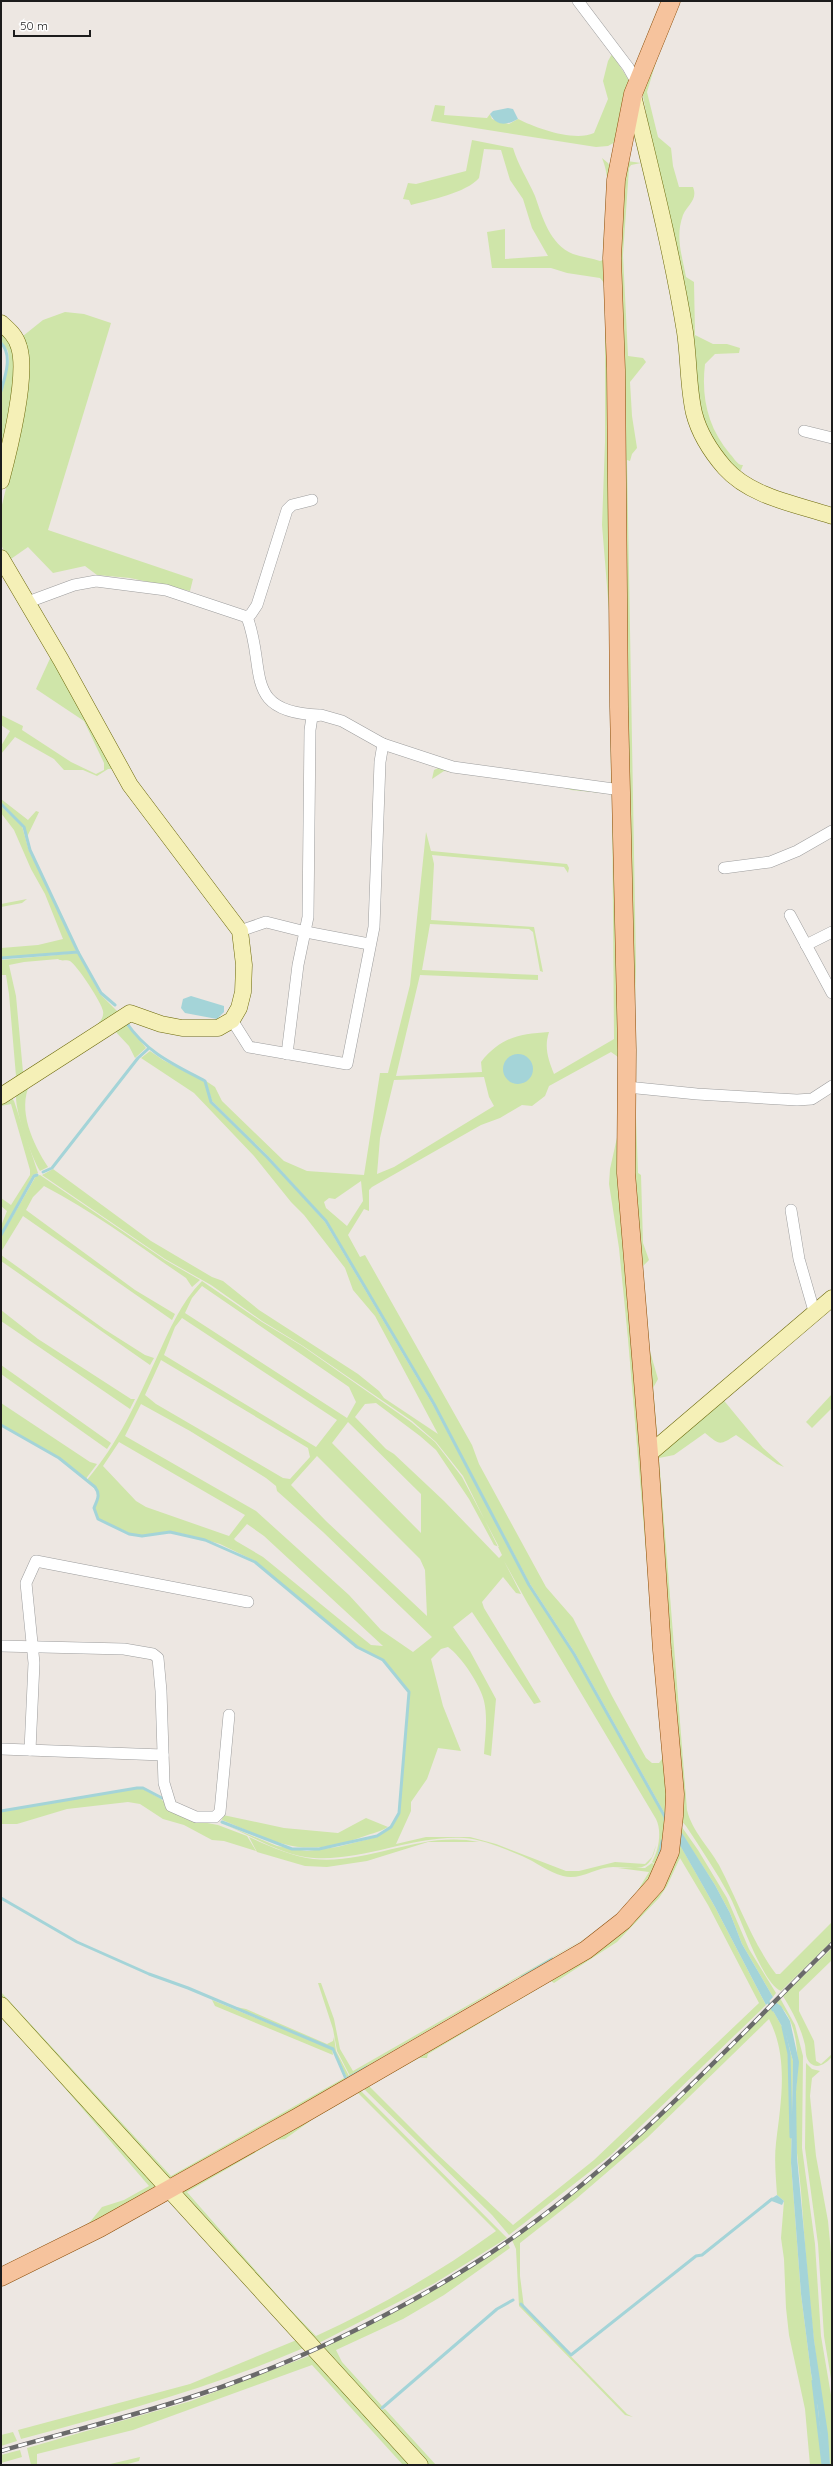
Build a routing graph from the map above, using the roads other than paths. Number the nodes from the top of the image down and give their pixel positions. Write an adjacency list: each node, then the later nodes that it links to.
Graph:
1 (578, 1): 3 (street)
2 (671, 1): 3 (main road)
3 (635, 89): 9 (street); 15 (main road)
4 (1, 323): 7 (street)
5 (804, 431): 6 (street)
6 (832, 438)
7 (1, 481)
8 (312, 500): 12 (street)
9 (832, 516)
10 (1, 558): 11 (street)
11 (28, 602): 12 (street); 19 (street)
12 (247, 617): 13 (street)
13 (321, 715): 14 (street); 20 (street)
14 (383, 744): 15 (street); 22 (street)
15 (621, 790): 28 (main road)
16 (832, 831): 17 (street)
17 (724, 868)
18 (790, 915): 23 (street)
19 (240, 931): 20 (street); 25 (street)
20 (306, 932): 22 (street); 26 (street)
21 (832, 932): 23 (street)
22 (370, 944): 26 (street)
23 (806, 946): 24 (street)
24 (832, 993)
25 (232, 1020): 26 (street); 29 (street)
26 (287, 1054)
27 (832, 1086): 28 (street)
28 (627, 1087): 33 (main road)
29 (1, 1096)
30 (791, 1210): 32 (street)
31 (832, 1298): 32 (street)
32 (814, 1311): 33 (street)
33 (649, 1454): 42 (main road)
34 (248, 1602): 36 (street)
35 (1, 1646): 36 (street)
36 (31, 1647): 39 (street); 40 (street)
37 (229, 1715): 40 (street)
38 (1, 1749): 39 (street)
39 (30, 1750): 40 (street)
40 (163, 1755)
41 (1, 2005): 42 (street)
42 (169, 2188): 43 (main road); 44 (street)
43 (1, 2277)
44 (420, 2465)

